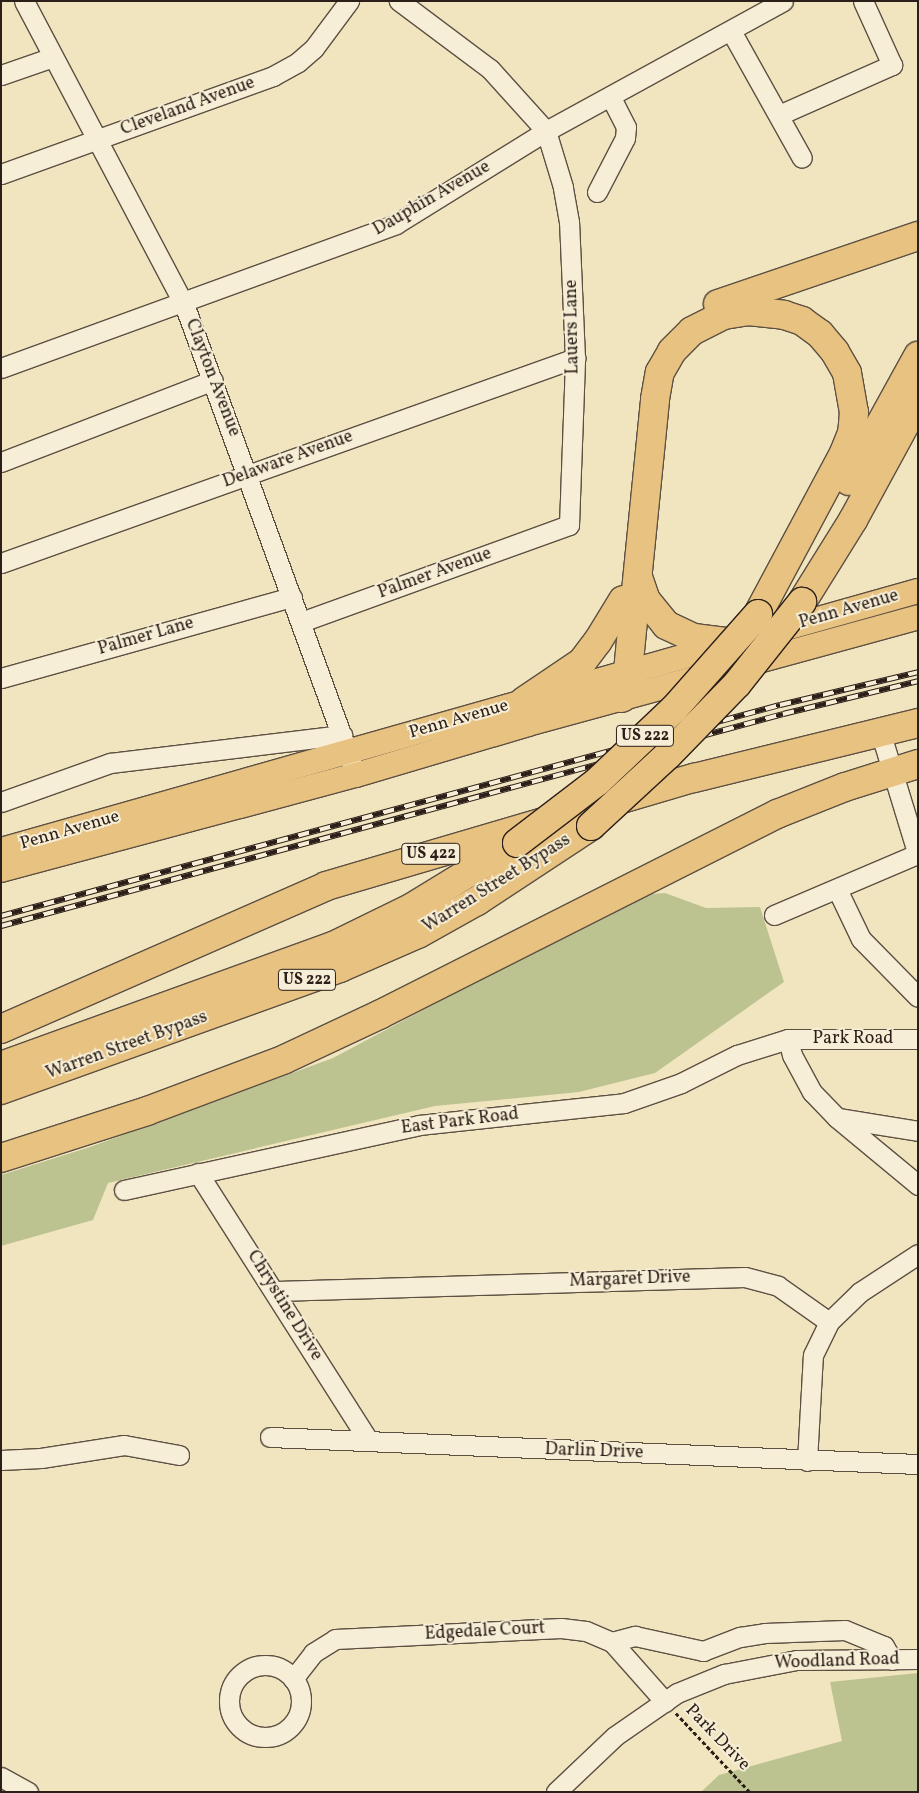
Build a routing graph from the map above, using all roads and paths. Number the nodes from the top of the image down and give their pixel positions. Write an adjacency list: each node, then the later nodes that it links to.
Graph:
1 (24, 1): 7 (street, Clayton Avenue)
2 (349, 1): 12 (street, Cleveland Avenue)
3 (399, 1): 11 (street)
4 (783, 1): 6 (street, Dauphin Avenue)
5 (863, 1): 10 (street)
6 (731, 31): 9 (street, Dauphin Avenue); 10 (street)
7 (53, 57): 8 (street); 12 (street, Clayton Avenue)
8 (1, 75)
9 (611, 97): 11 (street, Dauphin Avenue); 15 (street)
10 (779, 115): 13 (street)
11 (546, 131): 17 (street, Dauphin Avenue); 19 (street, Lauers Lane)
12 (98, 139): 14 (street, Cleveland Avenue); 17 (street, Clayton Avenue)
13 (802, 158)
14 (1, 174)
15 (597, 192)
16 (918, 236): 31 (highway)
17 (184, 304): 20 (street, Dauphin Avenue); 21 (street, Clayton Avenue)
18 (918, 356): 33 (highway, US 222)
19 (575, 358): 25 (street, Delaware Avenue); 26 (street, Lauers Lane)
20 (1, 368)
21 (213, 380): 24 (street); 25 (street, Clayton Avenue)
22 (918, 401): 32 (highway, US 222)
23 (918, 439): 32 (highway)
24 (1, 462)
25 (249, 474): 27 (street, Delaware Avenue); 30 (street, Clayton Avenue)
26 (569, 525): 35 (street, Palmer Avenue)
27 (1, 563)
28 (638, 576): 33 (highway); 36 (highway); 38 (highway)
29 (918, 591): 36 (main road, Penn Avenue)
30 (292, 596): 35 (street, Clayton Avenue); 37 (street, Palmer Lane)
31 (623, 600): 38 (highway); 39 (highway)
32 (802, 602): 57 (highway, Warren Street Bypass / US 222, bridge)
33 (758, 614): 56 (highway, Warren Street Bypass / US 222, bridge)
34 (918, 617): 38 (main road, Penn Avenue)
35 (301, 622): 42 (street, Clayton Avenue)
36 (732, 642): 38 (main road, Penn Avenue)
37 (1, 678)
38 (622, 681): 39 (main road, Penn Avenue); 45 (main road, Penn Avenue)
39 (524, 701): 42 (main road, Penn Avenue)
40 (918, 723): 41 (highway, US 422)
41 (880, 731): 44 (street); 53 (highway, US 422)
42 (346, 744): 45 (street, Clayton Avenue); 46 (street); 47 (main road, Penn Avenue)
43 (918, 764): 44 (highway)
44 (891, 773): 48 (street); 60 (highway)
45 (356, 775): 49 (main road, Penn Avenue)
46 (1, 802)
47 (1, 850)
48 (918, 855): 50 (street)
49 (1, 870)
50 (837, 889): 51 (street); 52 (street)
51 (774, 915)
52 (918, 997)
53 (1, 1028)
54 (788, 1039): 55 (street, Park Road); 58 (street); 61 (street, East Park Road)
55 (918, 1039)
56 (1, 1066)
57 (1, 1090)
58 (837, 1118): 59 (street); 62 (street)
59 (918, 1131)
60 (1, 1158)
61 (198, 1173): 63 (street, East Park Road); 65 (street, Chrystine Drive)
62 (918, 1186)
63 (124, 1190)
64 (918, 1254): 66 (street)
65 (276, 1291): 66 (street, Margaret Drive); 68 (street, Chrystine Drive)
66 (829, 1322): 71 (street)
67 (270, 1437): 68 (street, Darlin Drive)
68 (368, 1440): 71 (street, Darlin Drive)
69 (178, 1455): 70 (street)
70 (1, 1460)
71 (807, 1461): 72 (street, Darlin Drive)
72 (918, 1464)
73 (612, 1642): 75 (street); 76 (street, Edgedale Court); 77 (street, Edgedale Court)
74 (918, 1659): 75 (street, Woodland Road)
75 (892, 1660): 77 (street, Woodland Road)
76 (293, 1679)
77 (665, 1702): 80 (street, Woodland Road); 81 (path, Park Drive)
78 (1, 1777): 79 (street)
79 (28, 1792)
80 (556, 1792)
81 (750, 1792)

